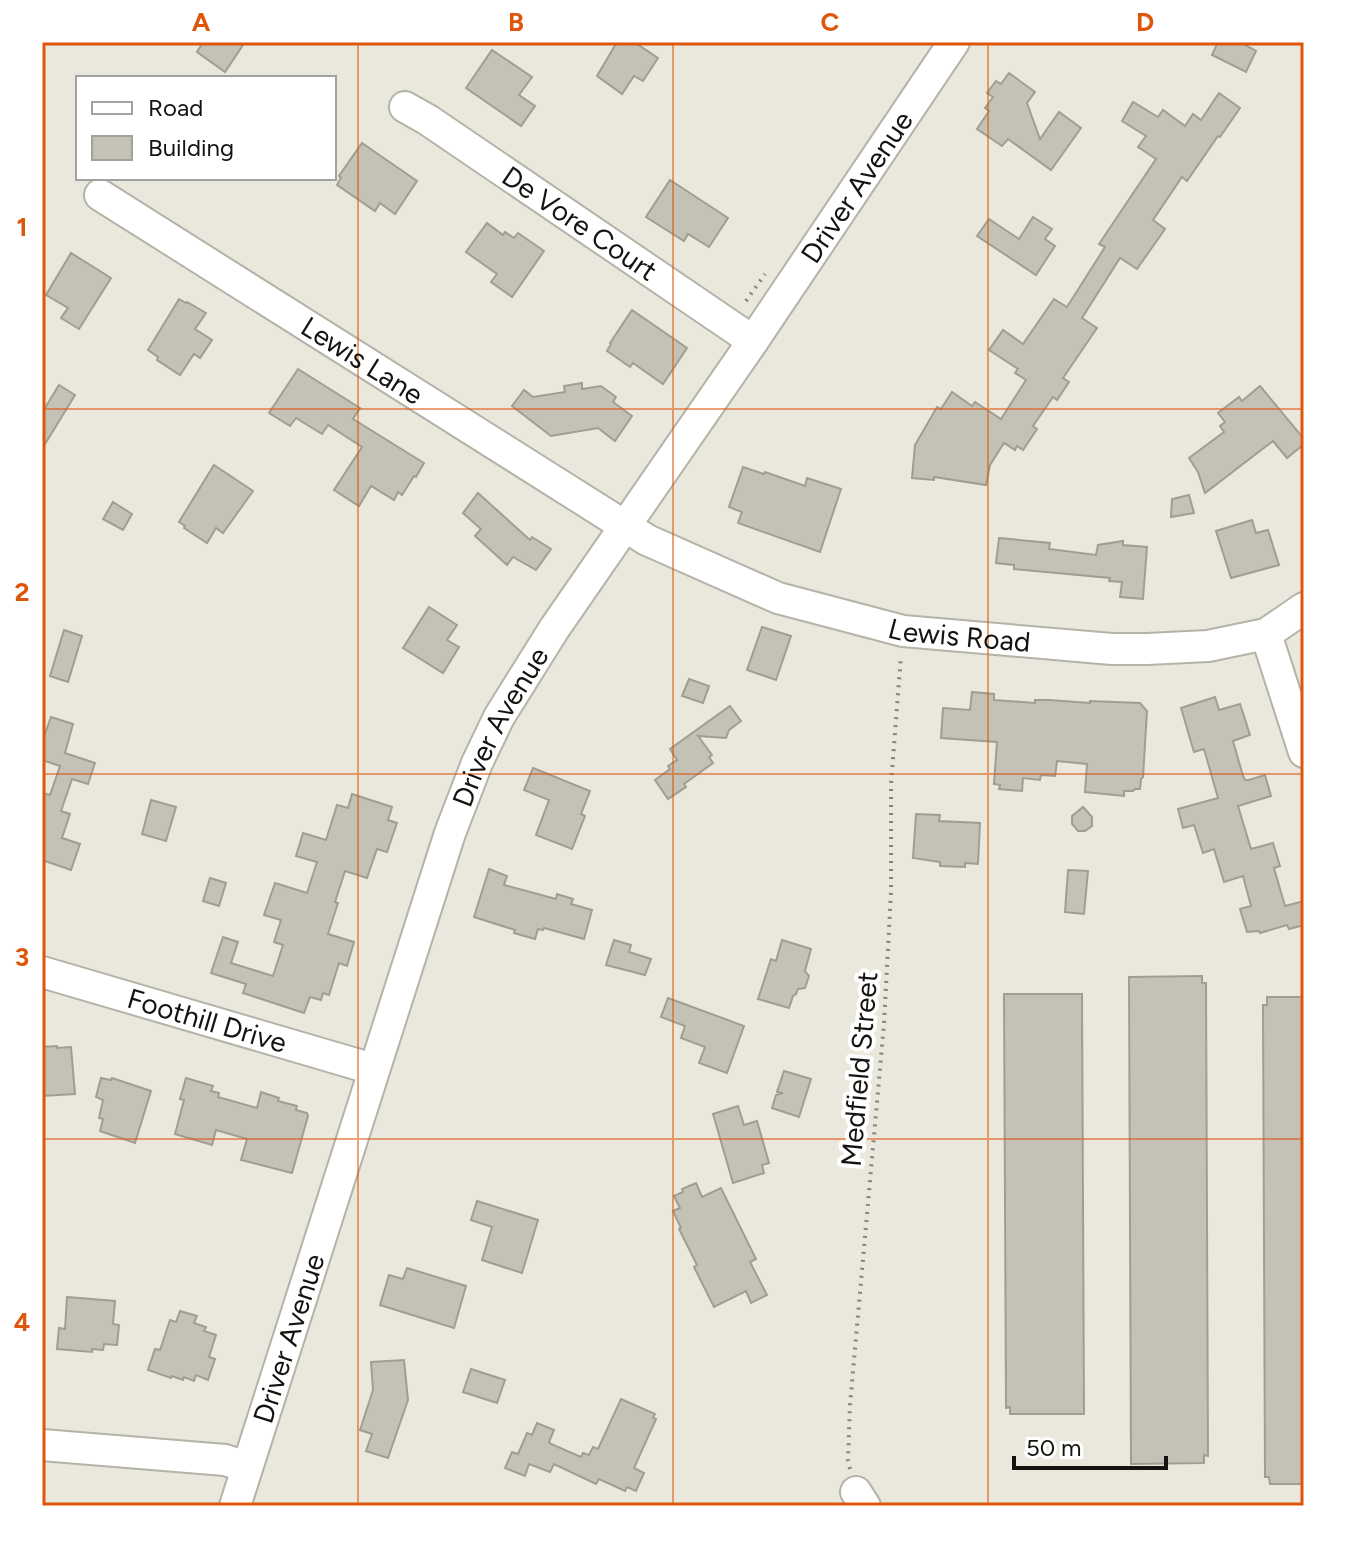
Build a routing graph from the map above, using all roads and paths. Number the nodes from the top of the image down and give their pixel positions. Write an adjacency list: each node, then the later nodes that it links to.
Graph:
1 (954, 42): 4 (street, Driver Avenue)
2 (405, 107): 4 (street, De Vore Court)
3 (100, 195): 5 (street, Lewis Lane)
4 (753, 341): 5 (street, Driver Avenue)
5 (625, 527): 7 (street, Lewis Road); 11 (street, Driver Avenue)
6 (1304, 608): 7 (street, Lewis Road)
7 (1266, 634): 9 (street)
8 (901, 648): 14 (path, Medfield Street)
9 (1304, 752)
10 (42, 972): 11 (street, Foothill Drive)
11 (373, 1069): 13 (street, Driver Avenue)
12 (42, 1445): 13 (street)
13 (247, 1467): 15 (street, Driver Avenue)
14 (861, 1499)
15 (235, 1506)

